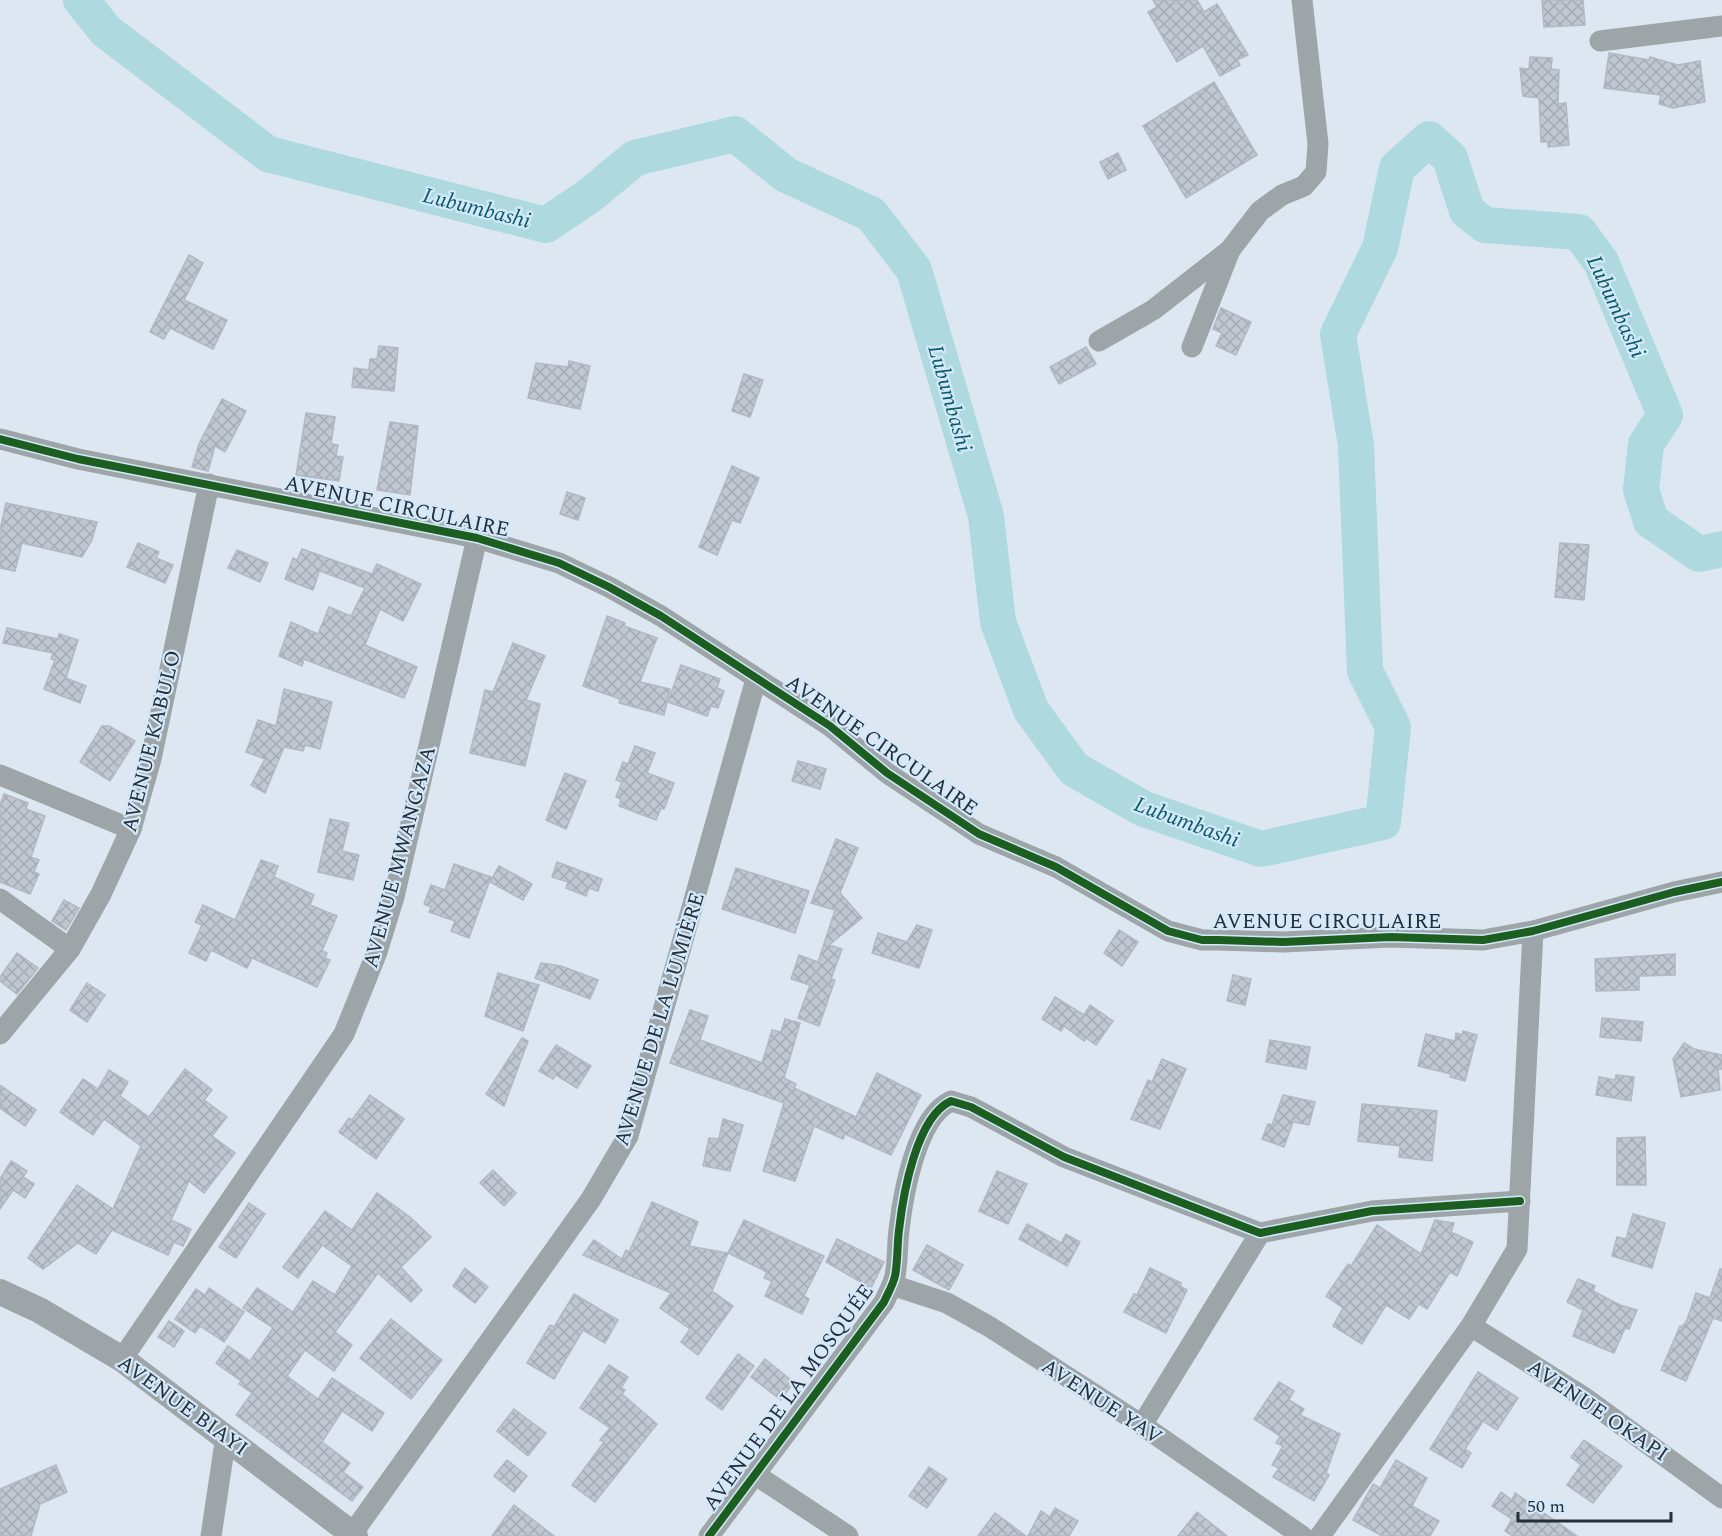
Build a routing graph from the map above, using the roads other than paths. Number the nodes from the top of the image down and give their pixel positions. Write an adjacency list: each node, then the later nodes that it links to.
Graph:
1 (1302, 0): 4 (street)
2 (1722, 26): 3 (street)
3 (1600, 41)
4 (1230, 250): 5 (street); 6 (street)
5 (1099, 341)
6 (1192, 347)
7 (0, 439): 8 (street, AVENUE CIRCULAIRE)
8 (208, 484): 9 (street, AVENUE CIRCULAIRE); 12 (street, AVENUE KABULO)
9 (477, 538): 10 (street, AVENUE CIRCULAIRE); 23 (street, AVENUE MWANGAZA)
10 (756, 679): 15 (street, AVENUE CIRCULAIRE); 28 (street, AVENUE DE LA LUMIÈRE)
11 (0, 775): 12 (street)
12 (131, 829): 16 (street, AVENUE KABULO)
13 (1722, 882): 15 (street, AVENUE CIRCULAIRE)
14 (0, 899): 16 (street)
15 (1533, 931): 18 (street)
16 (70, 949): 17 (street, AVENUE KABULO)
17 (0, 1034)
18 (1520, 1201): 19 (street); 22 (street)
19 (1260, 1233): 20 (street, AVENUE DE LA MOSQUÉE); 24 (street)
20 (892, 1285): 24 (street, AVENUE YAV); 26 (street, AVENUE DE LA MOSQUÉE)
21 (0, 1292): 23 (street, AVENUE BIAYI)
22 (1472, 1326): 27 (street, AVENUE OKAPI); 33 (street)
23 (122, 1359): 25 (street, AVENUE BIAYI)
24 (1142, 1425): 32 (street, AVENUE YAV)
25 (226, 1436): 28 (street, AVENUE BIAYI); 29 (street)
26 (756, 1475): 30 (street, AVENUE DE LA MOSQUÉE); 31 (street)
27 (1722, 1498)
28 (353, 1535)
29 (211, 1536)
30 (709, 1536)
31 (848, 1536)
32 (1302, 1536)
33 (1320, 1536)

